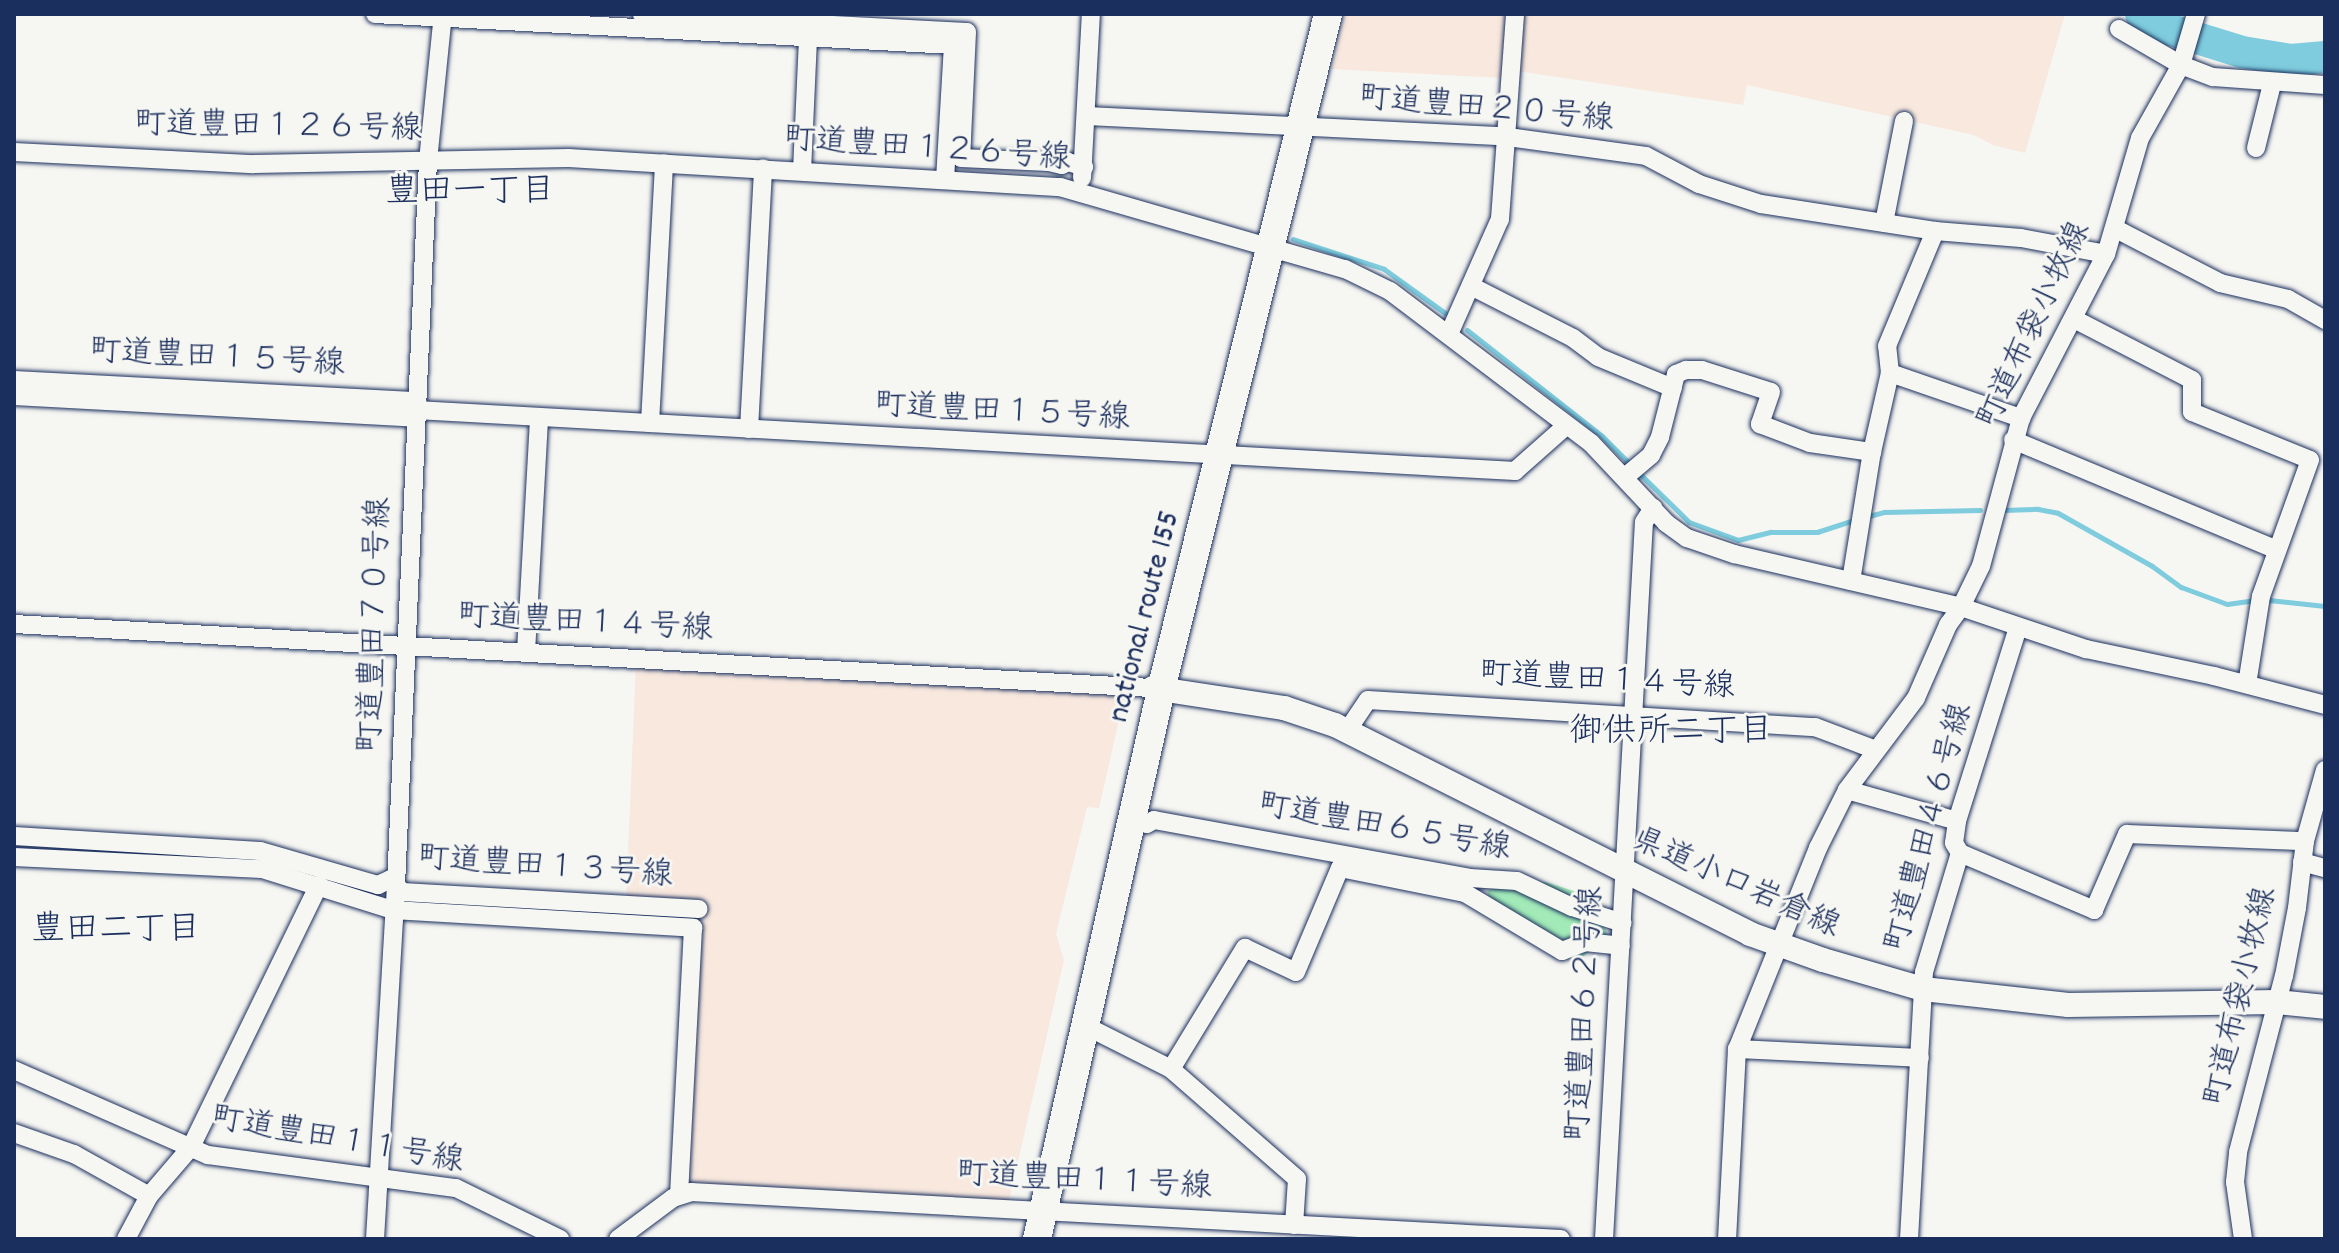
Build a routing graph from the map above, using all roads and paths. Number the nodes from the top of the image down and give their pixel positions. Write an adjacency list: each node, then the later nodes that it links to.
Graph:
1 (375, 14): 8 (street)
2 (624, 14): 22 (street)
3 (1091, 14): 14 (street)
4 (1310, 14): 16 (highway, national route 155)
5 (1328, 14): 16 (highway, national route 155)
6 (1515, 14): 17 (street)
7 (2196, 14): 11 (street, 町道布袋小牧線)
8 (443, 15): 10 (street); 20 (street, 町道豊田７０号線)
9 (2119, 29): 11 (street)
10 (808, 37): 24 (street); 25 (street)
11 (2182, 62): 12 (street); 28 (street, 町道布袋小牧線)
12 (2272, 84): 13 (street); 18 (street)
13 (2325, 85)
14 (1086, 116): 16 (street, 町道豊田２０号線); 22 (street)
15 (1904, 121): 27 (street)
16 (1292, 127): 17 (street, 町道豊田２０号線); 30 (highway, national route 155)
17 (1508, 137): 27 (street, 町道豊田２０号線); 32 (street)
18 (2256, 148)
19 (14, 152): 20 (street, 町道豊田１２６号線)
20 (428, 161): 21 (street, 町道豊田１２６号線); 40 (street, 町道豊田７０号線)
21 (664, 163): 23 (street, 町道豊田１２６号線); 43 (street)
22 (1084, 167): 26 (street)
23 (763, 168): 24 (street, 町道豊田１２６号線); 45 (street)
24 (802, 171): 25 (street, 町道豊田１２６号線)
25 (945, 178): 26 (street, 町道豊田１２６号線)
26 (1081, 192): 30 (street, 町道豊田１２６号線)
27 (1884, 223): 29 (street, 町道豊田２０号線)
28 (2116, 229): 31 (street, 町道布袋小牧線); 34 (street)
29 (1935, 231): 31 (street, 町道豊田２０号線); 36 (street)
30 (1263, 246): 35 (street, 町道豊田１２６号線); 48 (highway, national route 155)
31 (2106, 254): 33 (street, 町道布袋小牧線)
32 (1471, 286): 35 (street); 38 (street)
33 (2074, 319): 42 (street, 町道布袋小牧線); 49 (street)
34 (2325, 320)
35 (1449, 334): 44 (street, 町道豊田１２６号線)
36 (1890, 373): 42 (street); 47 (street)
37 (14, 380): 40 (street, 町道豊田１５号線)
38 (1673, 388): 47 (street); 50 (street)
39 (14, 396): 40 (street)
40 (416, 410): 41 (street, 町道豊田１５号線); 57 (street, 町道豊田７０号線)
41 (539, 417): 43 (street, 町道豊田１５号線); 58 (street)
42 (2021, 418): 46 (street, 町道布袋小牧線)
43 (650, 423): 45 (street, 町道豊田１５号線)
44 (1567, 425): 48 (street, 町道豊田１５号線); 50 (street, 町道豊田１２６号線)
45 (749, 429): 48 (street, 町道豊田１５号線)
46 (2013, 440): 52 (street); 54 (street, 町道布袋小牧線)
47 (1872, 452): 53 (street)
48 (1214, 456): 60 (highway, national route 155)
49 (2318, 463): 52 (street)
50 (1625, 477): 51 (street, 町道豊田１２６号線)
51 (1653, 508): 53 (street, 町道豊田１２６号線); 62 (street, 町道豊田６２号線)
52 (2275, 549): 59 (street)
53 (1851, 581): 54 (street, 町道豊田１２６号線)
54 (1961, 607): 56 (street); 64 (street, 町道布袋小牧線)
55 (14, 624): 57 (street, 町道豊田１４号線)
56 (2018, 627): 59 (street); 68 (street, 町道豊田４６号線)
57 (406, 645): 58 (street, 町道豊田１４号線); 78 (street, 町道豊田７０号線)
58 (526, 652): 60 (street, 町道豊田１４号線)
59 (2247, 684): 61 (street)
60 (1157, 689): 63 (main road, 県道小口岩倉線); 67 (highway, national route 155); 97 (highway, national route 155)
61 (2325, 705)
62 (1633, 713): 63 (street, 町道豊田１４号線); 64 (street, 町道豊田１４号線); 76 (street, 町道豊田６２号線)
63 (1347, 731): 76 (main road, 県道小口岩倉線)
64 (1876, 750): 66 (street, 町道布袋小牧線)
65 (2325, 770): 70 (street, 町道布袋小牧線)
66 (1847, 790): 68 (street); 83 (street, 町道布袋小牧線)
67 (1131, 820): 73 (street, 町道豊田６５号線); 87 (highway, national route 155)
68 (1957, 821): 71 (street, 町道豊田４６号線)
69 (14, 836): 78 (street, 町道豊田１３号線)
70 (2305, 841): 71 (street); 74 (street, 町道布袋小牧線)
71 (1960, 853): 84 (street, 町道豊田４６号線)
72 (14, 857): 77 (street)
73 (1342, 861): 81 (street, 町道豊田６５号線); 82 (street); 90 (street)
74 (2302, 862): 75 (street); 85 (street, 町道布袋小牧線)
75 (2325, 868)
76 (1625, 873): 81 (street, 町道豊田６２号線); 83 (main road, 県道小口岩倉線)
77 (319, 885): 80 (street); 93 (street)
78 (396, 885): 79 (street, 町道豊田１３号線); 80 (street, 町道豊田７０号線)
79 (699, 909)
80 (393, 910): 94 (street, 町道豊田７０号線); 95 (street)
81 (1623, 923): 82 (street, 町道豊田６２号線)
82 (1621, 946): 106 (street, 町道豊田６２号線)
83 (1779, 946): 84 (main road, 県道小口岩倉線); 88 (street, 町道布袋小牧線)
84 (1923, 989): 85 (main road, 県道小口岩倉線); 89 (street, 町道豊田４６号線)
85 (2277, 1002): 86 (main road, 県道小口岩倉線); 109 (street, 町道布袋小牧線)
86 (2325, 1007)
87 (1084, 1025): 90 (street); 97 (highway, national route 155)
88 (1737, 1049): 89 (street); 107 (street, 町道布袋小牧線)
89 (1920, 1058): 108 (street, 町道豊田４６号線)
90 (1171, 1069): 98 (street)
91 (14, 1070): 93 (street, 町道豊田１１号線)
92 (14, 1133): 96 (street)
93 (191, 1147): 94 (street, 町道豊田１１号線); 96 (street)
94 (381, 1180): 100 (street, 町道豊田７０号線); 101 (street, 町道豊田１１号線)
95 (679, 1195): 97 (street, 町道豊田１１号線); 102 (street)
96 (149, 1196): 99 (street)
97 (1036, 1211): 98 (street, 町道豊田１１号線); 103 (highway, national route 155); 104 (highway, national route 155)
98 (1294, 1225): 105 (street, 町道豊田１１号線)
99 (126, 1239)
100 (375, 1239)
101 (560, 1239)
102 (618, 1239)
103 (1023, 1239)
104 (1037, 1239)
105 (1561, 1239)
106 (1604, 1239)
107 (1727, 1239)
108 (1909, 1239)
109 (2243, 1239)

